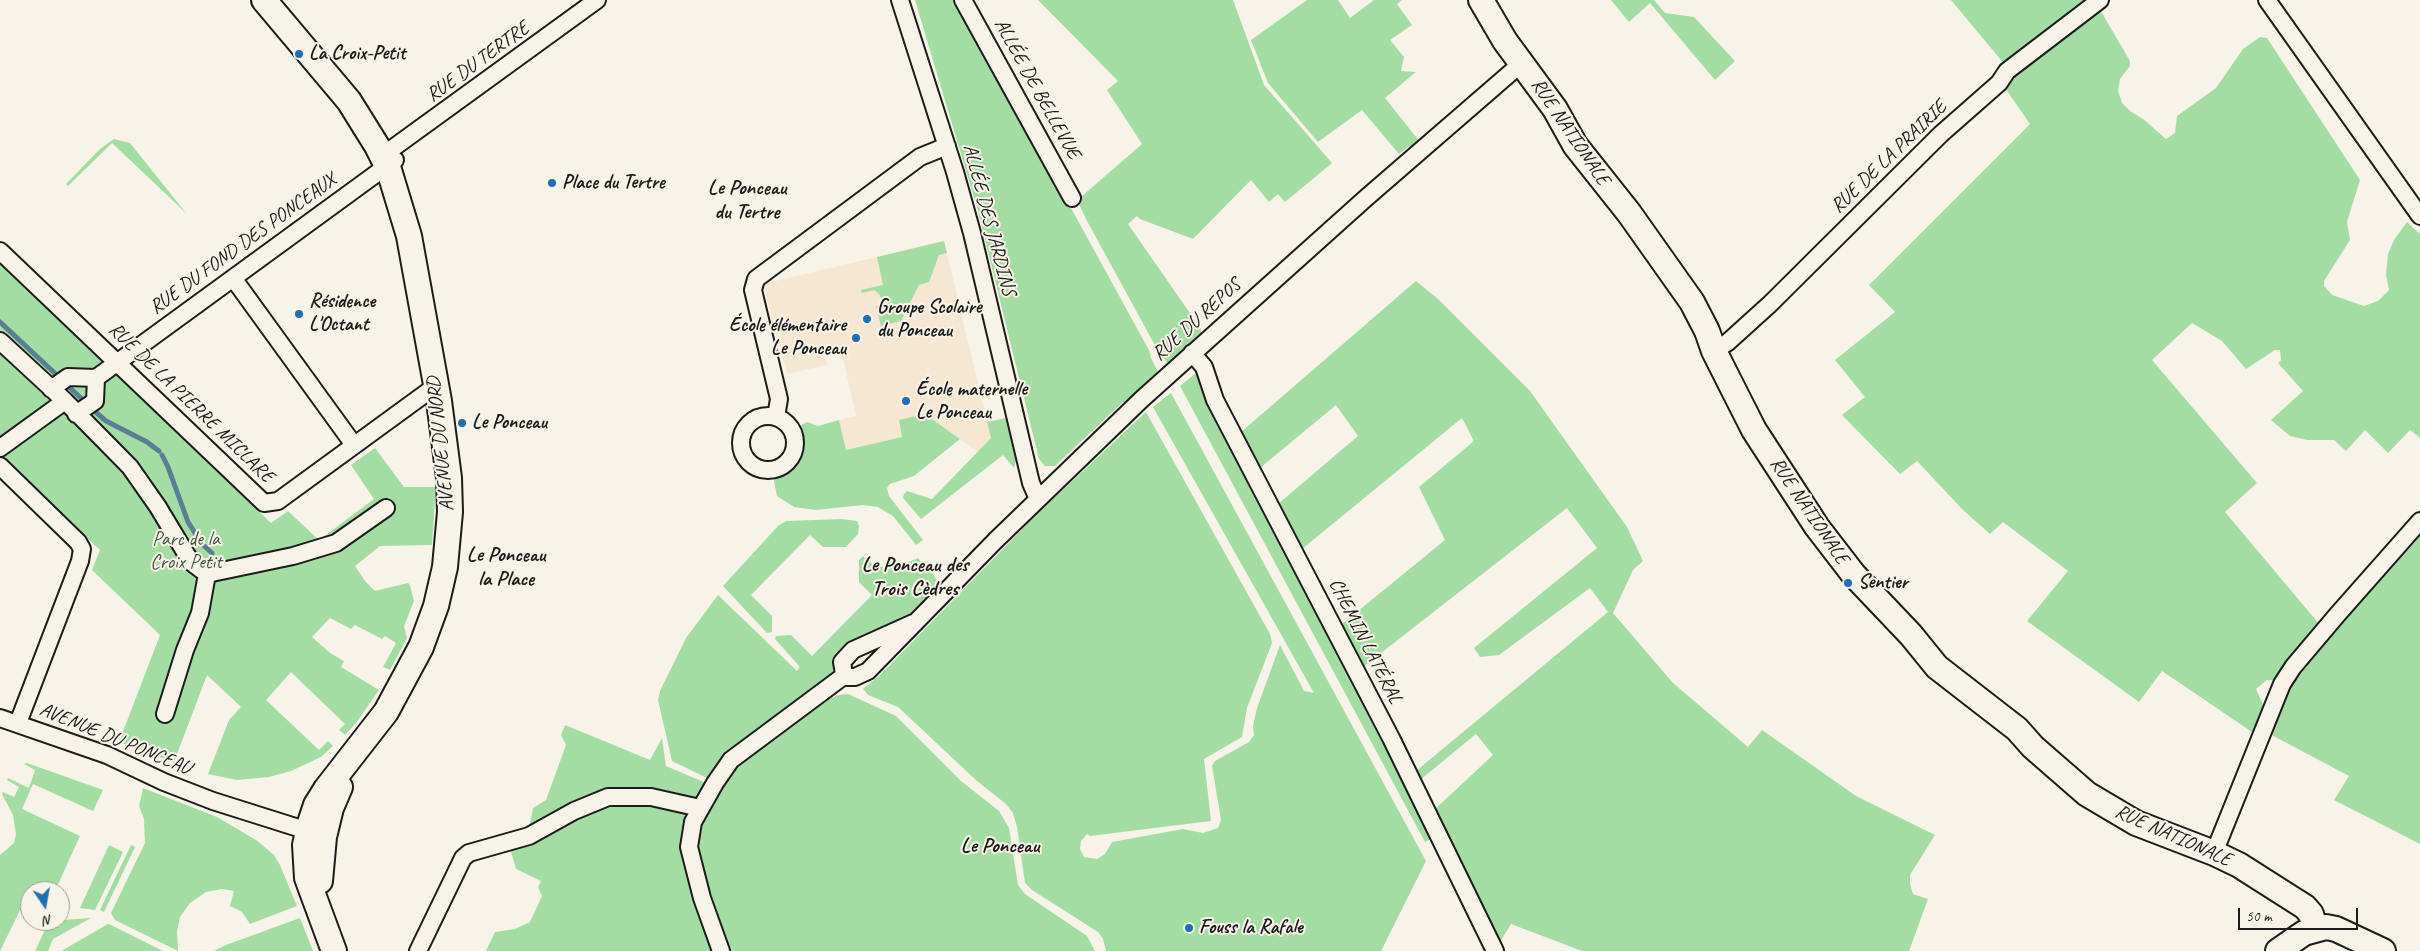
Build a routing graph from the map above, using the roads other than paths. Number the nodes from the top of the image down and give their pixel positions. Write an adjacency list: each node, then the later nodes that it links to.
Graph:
1 (264, 0): 11 (street, AVENUE DU NORD)
2 (275, 0): 11 (street, AVENUE DU NORD)
3 (597, 0): 11 (street, RUE DU TERTRE)
4 (900, 0): 10 (street, ALLÉE DES JARDINS)
5 (964, 0): 12 (street, ALLÉE DE BELLEVUE)
6 (1481, 0): 9 (street, RUE NATIONALE)
7 (2100, 0): 17 (street, RUE DE LA PRAIRIE)
8 (2267, 0): 13 (street)
9 (1523, 62): 17 (street, RUE NATIONALE); 18 (street, RUE DU REPOS)
10 (947, 146): 25 (street); 28 (street, ALLÉE DES JARDINS)
11 (389, 158): 15 (street, RUE DU FOND DES PONCEAUX); 21 (street, AVENUE DU NORD); 42 (street, AVENUE DU NORD)
12 (1072, 198)
13 (2420, 216)
14 (0, 251): 19 (street, RUE DE LA PIERRE MICLARE)
15 (232, 278): 19 (street, RUE DU FOND DES PONCEAUX); 26 (street)
16 (0, 341): 22 (street)
17 (1714, 351): 43 (street, RUE NATIONALE)
18 (1192, 353): 30 (street, RUE DU REPOS); 49 (street, CHEMIN LATÉRAL)
19 (117, 363): 20 (street, RUE DU FOND DES PONCEAUX); 26 (street, RUE DE LA PIERRE MICLARE)
20 (96, 378): 22 (street); 24 (street)
21 (437, 385): 26 (street, RUE DE LA PIERRE MICLARE); 41 (street, AVENUE DU NORD)
22 (51, 389): 23 (street)
23 (65, 401): 24 (street); 27 (street)
24 (76, 414): 34 (street)
25 (776, 417)
26 (354, 445)
27 (0, 448)
28 (1026, 455): 30 (street, ALLÉE DES JARDINS); 31 (street, ALLÉE DES JARDINS)
29 (0, 466): 39 (street)
30 (1053, 486): 31 (street, RUE DU REPOS)
31 (1038, 499): 35 (street, RUE DU REPOS)
32 (386, 508): 34 (street)
33 (2420, 521): 43 (street)
34 (207, 574): 37 (street)
35 (913, 623): 36 (street, RUE DU REPOS); 36 (street, RUE DU REPOS)
36 (845, 675): 40 (street)
37 (165, 714)
38 (0, 718): 39 (street, AVENUE DU PONCEAU)
39 (18, 723): 41 (street, AVENUE DU PONCEAU)
40 (700, 808): 47 (street); 48 (street)
41 (308, 831): 42 (street); 45 (street, AVENUE DU NORD)
42 (322, 850): 46 (street, AVENUE DU NORD)
43 (2214, 853): 44 (street, RUE NATIONALE)
44 (2315, 928): 50 (street); 51 (street)
45 (334, 951)
46 (343, 951)
47 (418, 951)
48 (721, 951)
49 (1495, 951)
50 (2278, 951)
51 (2383, 951)

